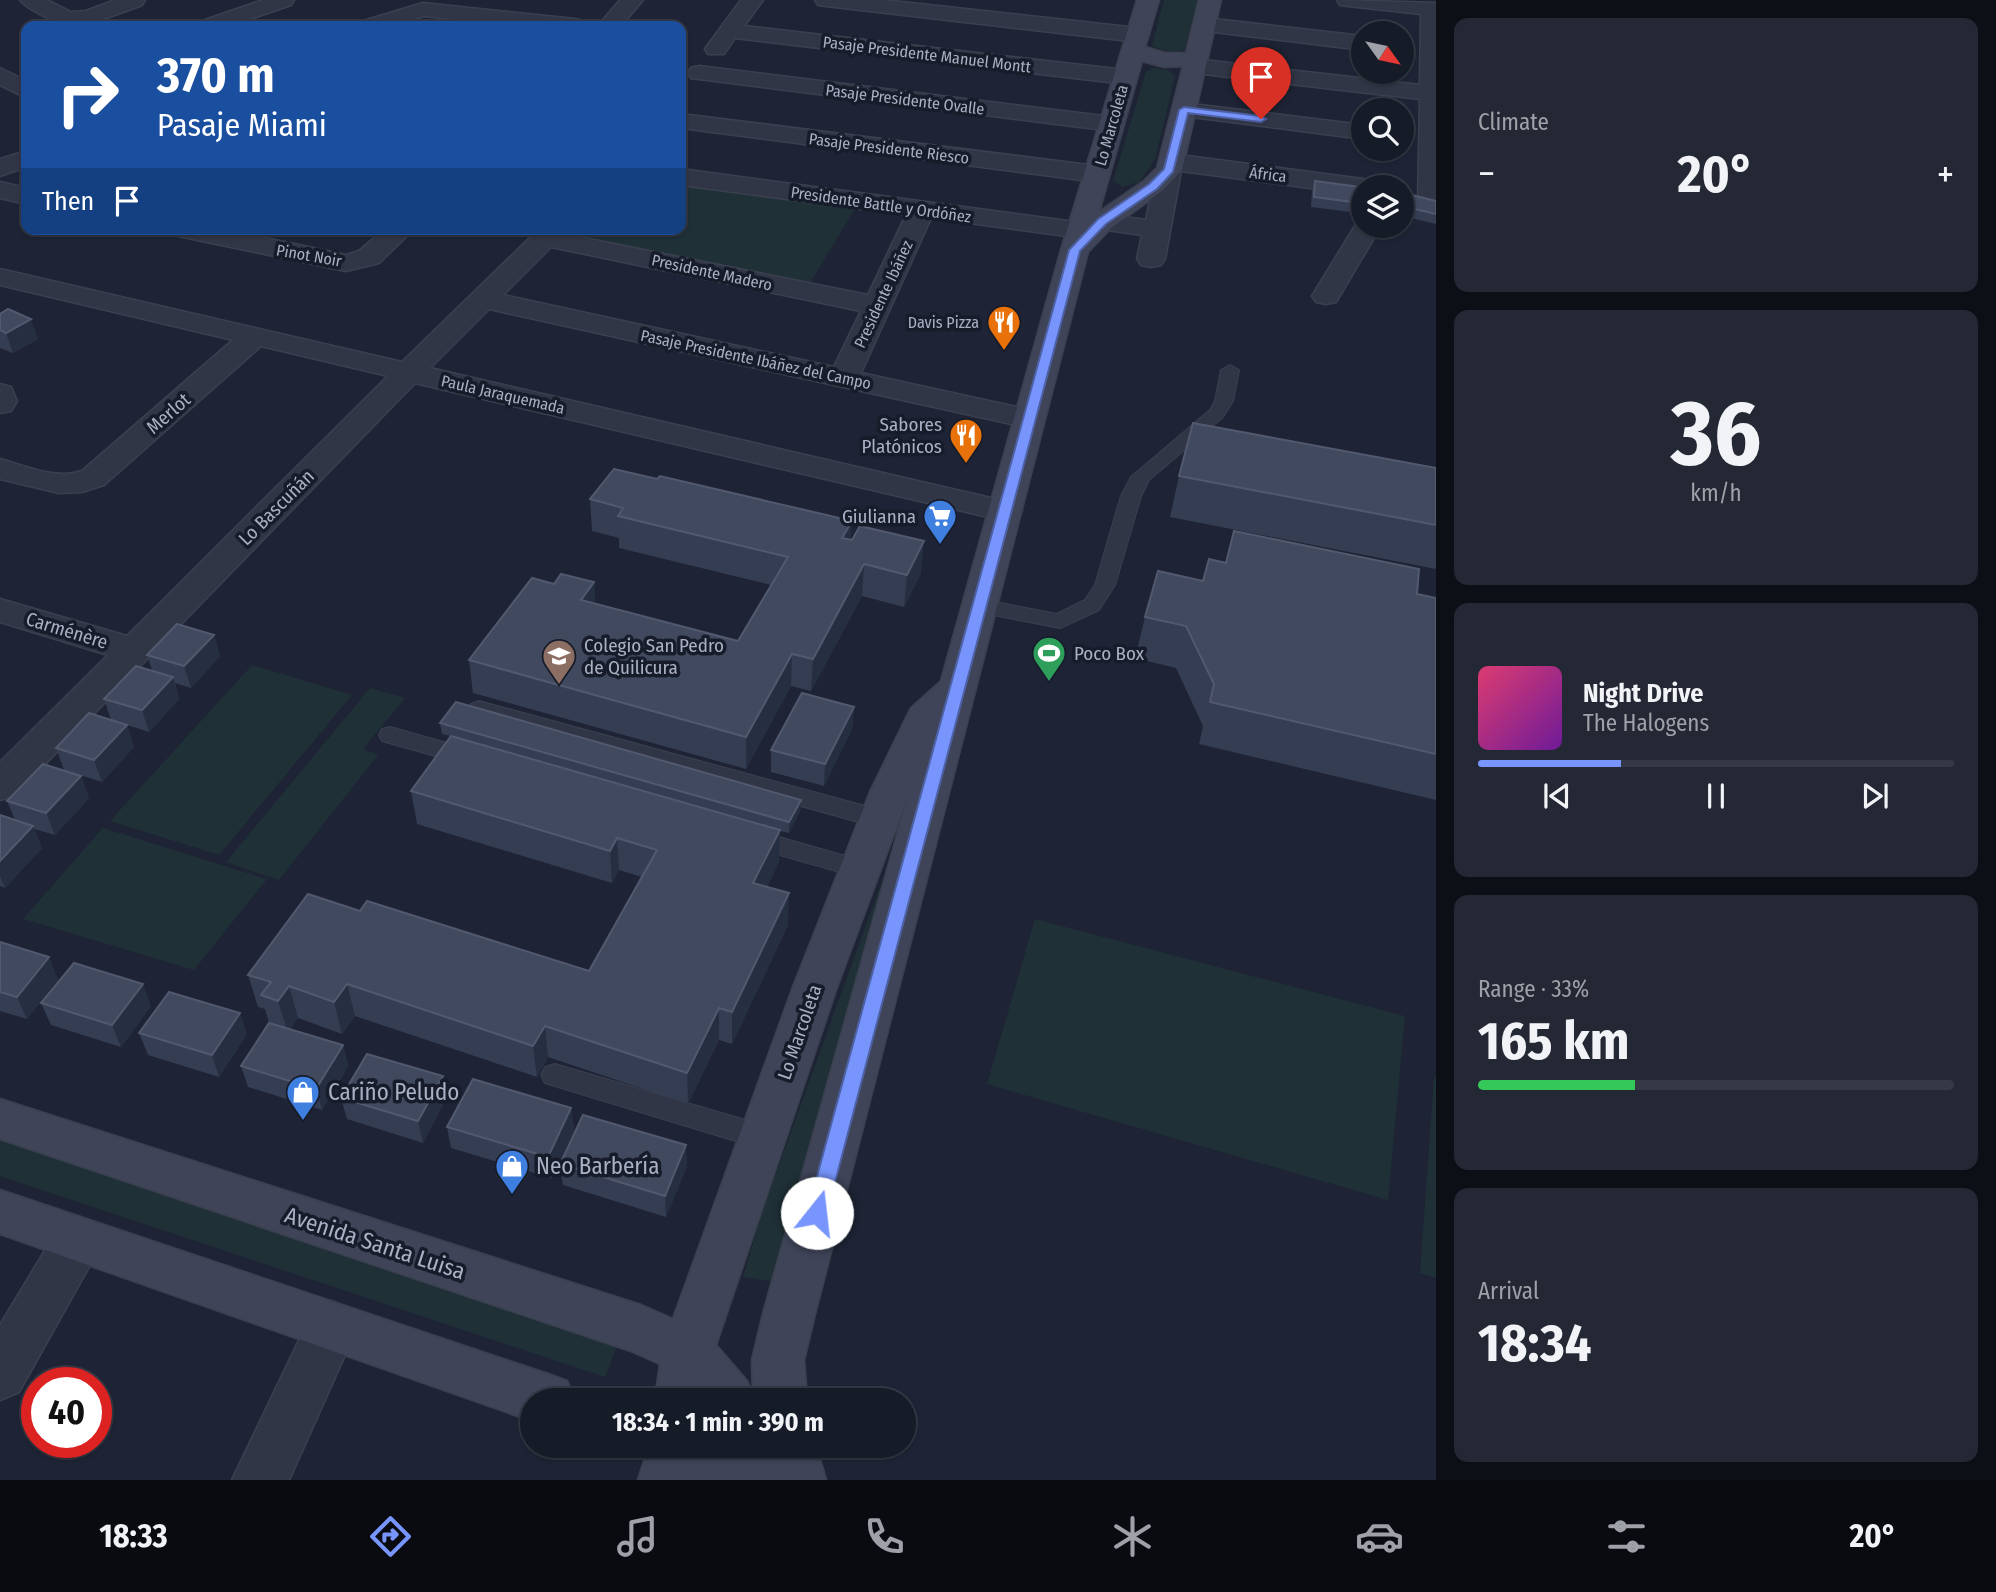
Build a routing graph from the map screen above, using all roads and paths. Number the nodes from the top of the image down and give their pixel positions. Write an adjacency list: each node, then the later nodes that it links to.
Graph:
1 (31, 0): 2 (street)
2 (134, 0)
3 (283, 0): 12 (street)
4 (632, 0): 16 (street)
5 (752, 0): 18 (street)
6 (826, 0): 20 (street)
7 (1149, 0): 20 (street, Lo Marcoleta)
8 (1210, 0): 17 (street)
9 (1348, 0): 11 (street)
10 (423, 9): 13 (street); 14 (street); 15 (street)
11 (1434, 9): 26 (street)
12 (224, 21)
13 (386, 21)
14 (410, 21)
15 (530, 21)
16 (614, 21)
17 (1205, 25): 19 (street); 21 (street)
18 (730, 31): 23 (street, Pasaje Presidente Manuel Montt); 30 (street, Pasaje Presidente Ovalle)
19 (1351, 42)
20 (1136, 43): 21 (street); 23 (street, Lo Marcoleta)
21 (1196, 62): 26 (street); 28 (street)
22 (0, 75): 24 (street)
23 (1125, 77): 30 (street, Lo Marcoleta)
24 (21, 88)
25 (21, 93): 27 (street)
26 (1431, 93): 41 (street)
27 (0, 101)
28 (1184, 110): 31 (street); 33 (street)
29 (686, 122): 35 (street, Pasaje Presidente Riesco)
30 (1112, 124): 35 (street, Lo Marcoleta)
31 (1351, 131)
32 (21, 160): 34 (street)
33 (1170, 166): 37 (street, África); 43 (street); 44 (street)
34 (0, 168)
35 (1097, 174): 44 (street, Lo Marcoleta)
36 (686, 178): 42 (street, Presidente Battle y Ordóñez)
37 (1351, 186)
38 (0, 190): 39 (street)
39 (21, 195)
40 (1414, 198): 41 (street)
41 (1434, 203)
42 (922, 209): 44 (street, Presidente Battle y Ordóñez); 54 (street, Presidente Ibáñez)
43 (1157, 229): 44 (street); 50 (street)
44 (1086, 234): 59 (street, Lo Marcoleta)
45 (243, 235): 46 (street, Pinot Noir)
46 (394, 235)
47 (548, 235): 53 (street, Lo Bascuñán)
48 (559, 235): 54 (street, Presidente Madero)
49 (1361, 238): 52 (street)
50 (1151, 259)
51 (0, 277): 55 (street, Paula Jaraquemada)
52 (1326, 296)
53 (483, 299): 57 (street, Lo Bascuñán); 58 (street, Pasaje Presidente Ibáñez del Campo)
54 (878, 306): 58 (street, Presidente Ibáñez)
55 (255, 336): 57 (street, Paula Jaraquemada); 60 (street, Merlot)
56 (1230, 370): 62 (lane)
57 (409, 372): 61 (street, Paula Jaraquemada); 64 (street, Lo Bascuñán)
58 (845, 378): 59 (street, Pasaje Presidente Ibáñez del Campo)
59 (1030, 419): 61 (street, Lo Marcoleta)
60 (0, 469)
61 (1005, 511): 62 (street, Lo Marcoleta)
62 (980, 606): 65 (street, Lo Marcoleta)
63 (0, 610): 64 (street, Carménère)
64 (134, 650): 69 (street, Lo Bascuñán)
65 (958, 684): 70 (street, Lo Marcoleta); 82 (street, Lo Marcoleta)
66 (479, 709): 70 (lane)
67 (390, 735): 68 (lane)
68 (496, 766)
69 (0, 786)
70 (880, 819): 72 (street, Lo Marcoleta)
71 (722, 830): 72 (lane)
72 (860, 869): 75 (street, Lo Marcoleta)
73 (555, 1075): 75 (lane)
74 (0, 1119): 80 (street, Avenida Santa Luisa)
75 (762, 1137): 80 (street, Lo Marcoleta)
76 (0, 1212): 77 (street)
77 (79, 1240): 78 (street); 79 (street)
78 (332, 1326): 83 (street); 88 (street)
79 (0, 1374)
80 (685, 1375): 81 (street, Avenida Santa Luisa)
81 (707, 1388)
82 (779, 1388)
83 (520, 1390)
84 (672, 1458): 89 (street)
85 (712, 1458): 90 (street)
86 (776, 1458): 91 (street)
87 (791, 1458): 91 (street)
88 (260, 1480)
89 (666, 1480)
90 (778, 1480)
91 (796, 1480)

